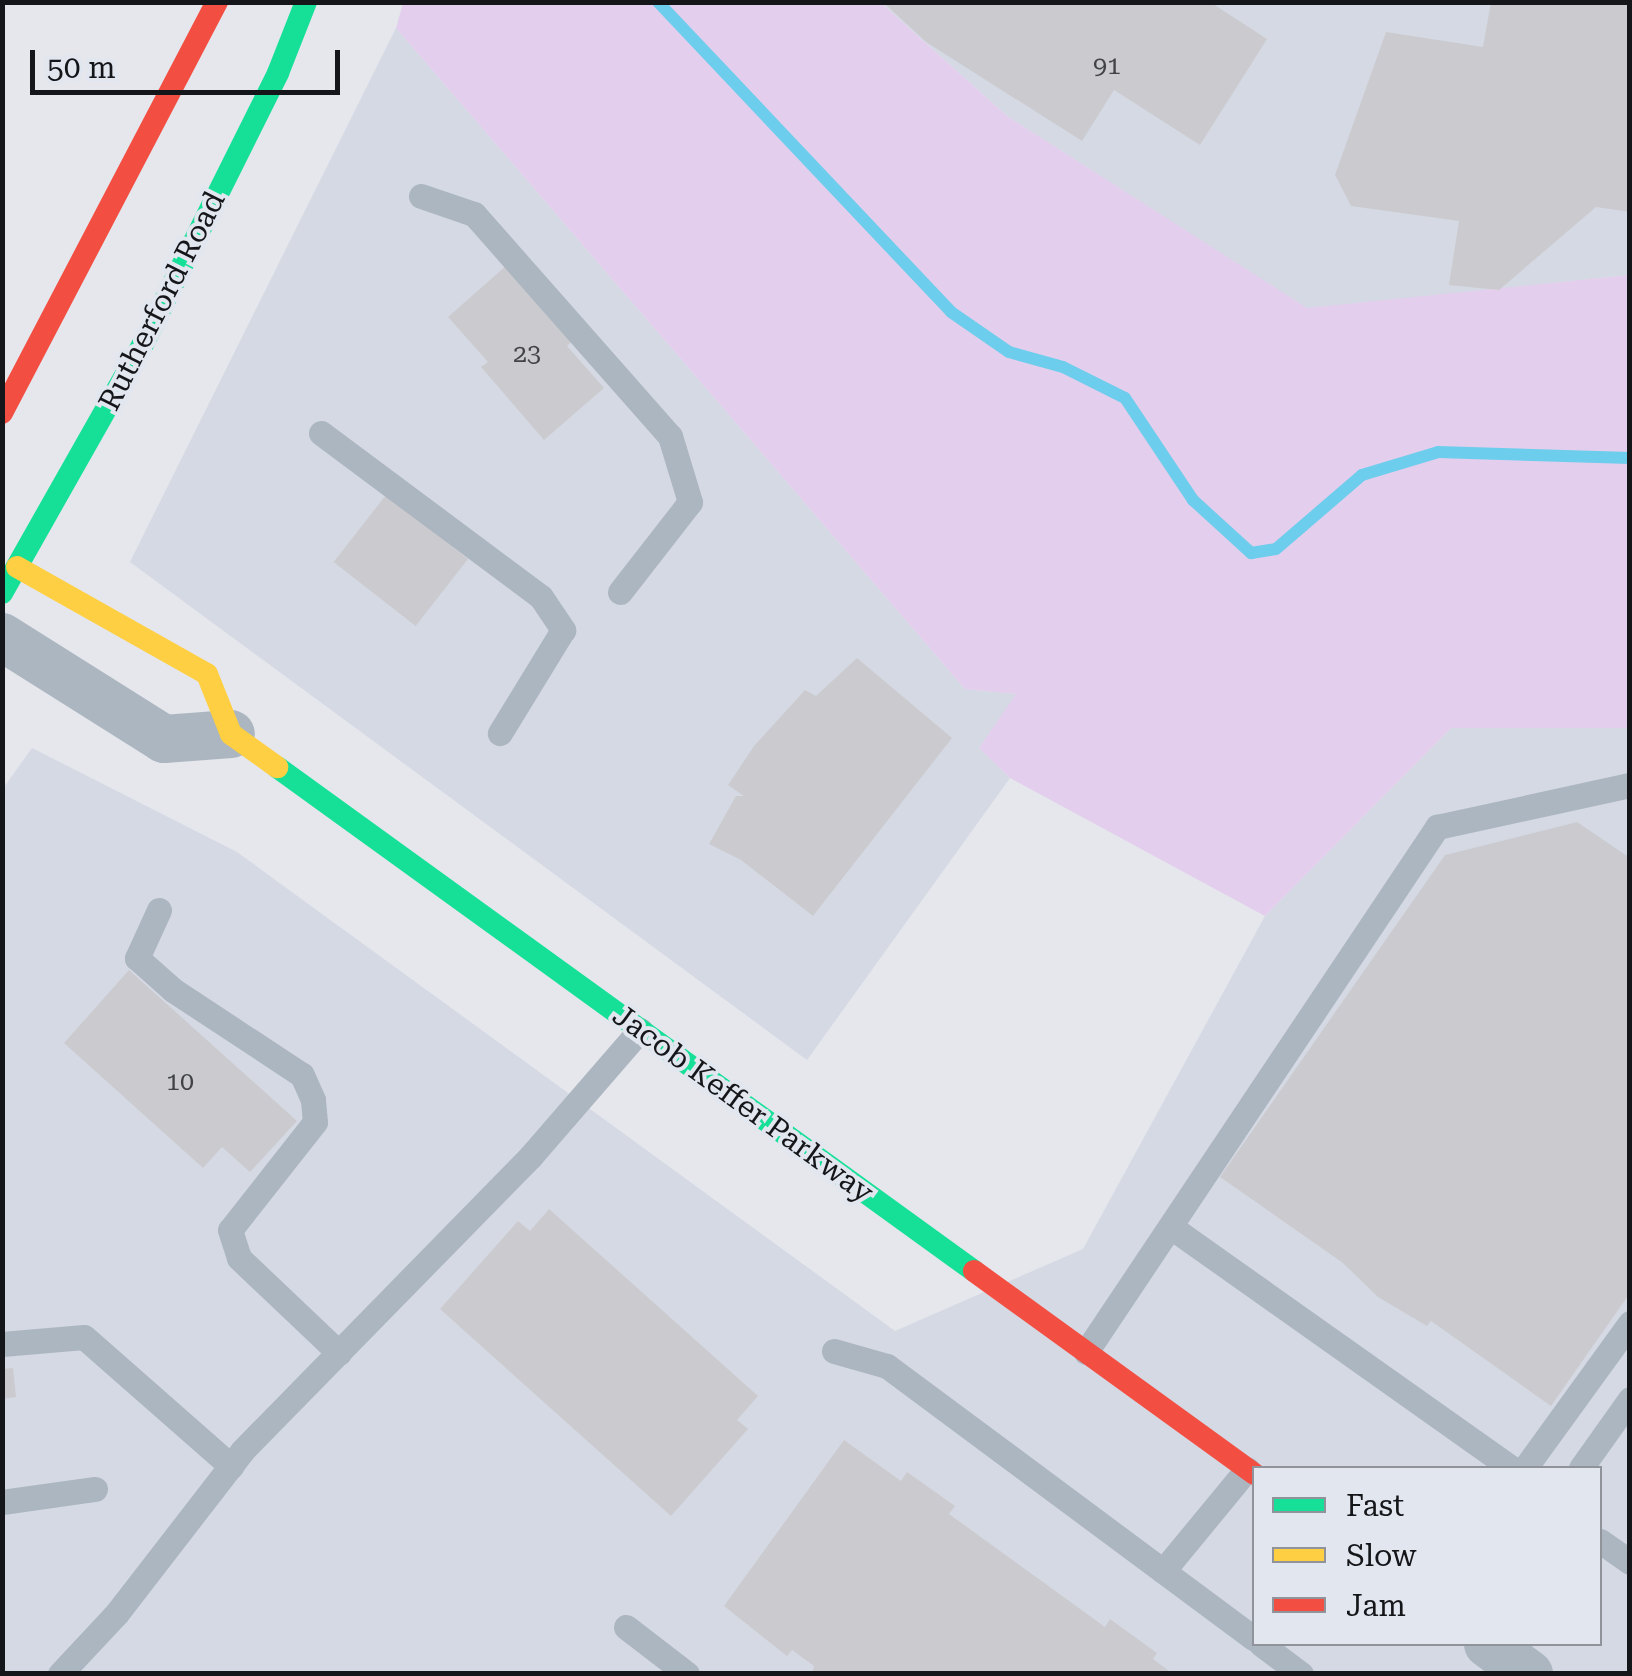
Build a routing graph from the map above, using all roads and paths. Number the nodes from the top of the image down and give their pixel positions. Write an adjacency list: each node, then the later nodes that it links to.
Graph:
1 (218, 2): 4 (street)
2 (306, 2): 6 (street, Rutherford Road)
3 (421, 196): 7 (lane)
4 (2, 413)
5 (322, 433): 10 (lane)
6 (17, 567): 8 (street, Rutherford Road); 11 (street)
7 (620, 592)
8 (2, 593)
9 (2, 637): 11 (street)
10 (500, 733)
11 (231, 734): 14 (street, Jacob Keffer Parkway)
12 (1630, 785): 15 (lane)
13 (158, 910): 19 (lane)
14 (640, 1030): 19 (lane); 20 (street, Jacob Keffer Parkway)
15 (1171, 1228): 20 (lane); 23 (lane)
16 (1630, 1324): 24 (lane)
17 (2, 1344): 22 (lane)
18 (834, 1351): 31 (lane)
19 (339, 1352): 22 (lane)
20 (1086, 1352): 26 (street, Jacob Keffer Parkway)
21 (1630, 1399): 25 (lane)
22 (231, 1466): 36 (lane)
23 (1508, 1466)
24 (1526, 1466)
25 (1581, 1466)
26 (1250, 1471): 31 (lane)
27 (95, 1489): 28 (lane)
28 (2, 1502)
29 (1602, 1542): 30 (lane)
30 (1630, 1562)
31 (1164, 1571): 33 (lane)
32 (626, 1626): 37 (lane)
33 (1252, 1637)
34 (1264, 1646): 38 (lane)
35 (1491, 1646): 39 (street)
36 (60, 1674)
37 (687, 1674)
38 (1302, 1674)
39 (1529, 1674)

